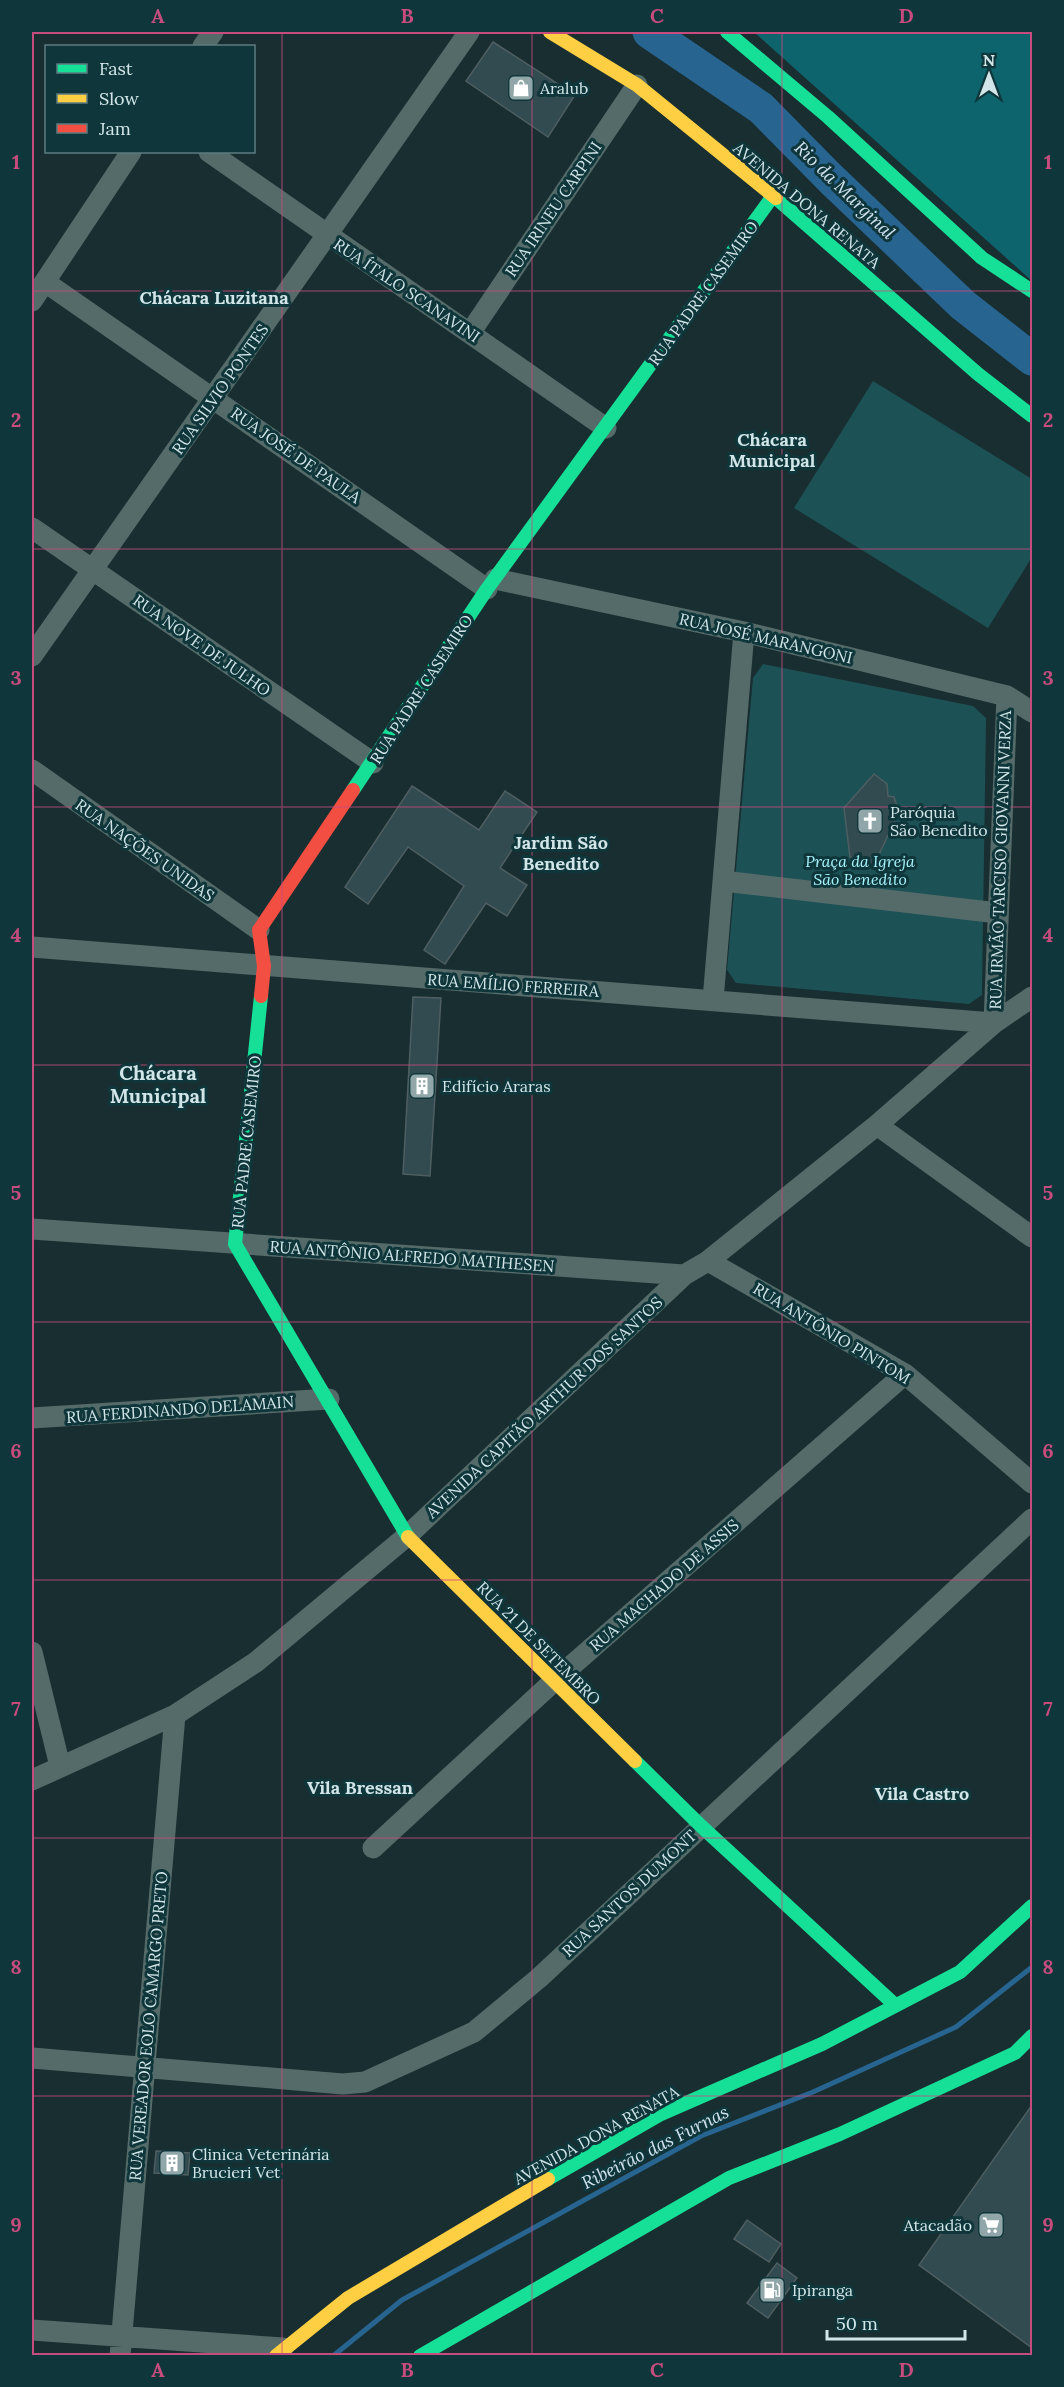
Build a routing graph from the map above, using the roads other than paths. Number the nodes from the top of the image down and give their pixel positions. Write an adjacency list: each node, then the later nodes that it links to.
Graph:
1 (213, 32): 5 (street)
2 (470, 32): 10 (street, RUA SILVIO PONTES)
3 (550, 32): 6 (main road, AVENIDA DONA RENATA)
4 (727, 32): 12 (main road)
5 (204, 45)
6 (637, 85): 9 (main road, AVENIDA DONA RENATA); 14 (street, RUA IRINEU CARPINI)
7 (131, 153): 11 (street)
8 (210, 153): 10 (street, RUA ÍTALO SCANAVINI)
9 (773, 196): 16 (main road, AVENIDA DONA RENATA); 17 (main road, RUA PADRE CASEMIRO)
10 (326, 235): 14 (street, RUA ÍTALO SCANAVINI); 15 (street, RUA SILVIO PONTES)
11 (45, 282): 13 (street); 15 (street, RUA JOSÉ DE PAULA)
12 (1032, 291)
13 (32, 301)
14 (470, 333): 17 (street, RUA ÍTALO SCANAVINI)
15 (214, 398): 19 (street, RUA SILVIO PONTES); 20 (street, RUA JOSÉ DE PAULA)
16 (1032, 416)
17 (606, 428): 20 (main road, RUA PADRE CASEMIRO)
18 (32, 528): 19 (street, RUA NOVE DE JULHO)
19 (93, 570): 22 (street, RUA SILVIO PONTES); 25 (street, RUA NOVE DE JULHO)
20 (491, 584): 21 (street, RUA JOSÉ MARANGONI); 25 (main road, RUA PADRE CASEMIRO)
21 (744, 632): 23 (street, RUA JOSÉ MARANGONI); 27 (street)
22 (32, 656)
23 (1007, 696): 24 (street, RUA JOSÉ MARANGONI); 28 (street, RUA IRMÃO TARCISO GIOVANNI VERZA)
24 (1032, 712)
25 (373, 764): 29 (main road, RUA PADRE CASEMIRO)
26 (32, 770): 29 (street, RUA NAÇÕES UNIDAS)
27 (723, 881): 28 (street); 33 (street)
28 (998, 913): 34 (street, RUA IRMÃO TARCISO GIOVANNI VERZA)
29 (259, 930): 31 (main road, RUA PADRE CASEMIRO)
30 (32, 947): 31 (street, RUA EMÍLIO FERREIRA)
31 (264, 966): 33 (street, RUA EMÍLIO FERREIRA); 38 (main road, RUA PADRE CASEMIRO)
32 (1032, 997): 34 (street, AVENIDA CAPITÃO ARTHUR DOS SANTOS)
33 (712, 1000): 34 (street, RUA EMÍLIO FERREIRA)
34 (994, 1023): 35 (street, AVENIDA CAPITÃO ARTHUR DOS SANTOS)
35 (878, 1125): 37 (street); 39 (street, AVENIDA CAPITÃO ARTHUR DOS SANTOS)
36 (32, 1229): 38 (street, RUA ANTÔNIO ALFREDO MATIHESEN)
37 (1032, 1237)
38 (236, 1244): 40 (street, RUA ANTÔNIO ALFREDO MATIHESEN); 42 (main road, RUA 21 DE SETEMBRO)
39 (708, 1261): 40 (street, AVENIDA CAPITÃO ARTHUR DOS SANTOS); 41 (street, RUA ANTÔNIO PINTOM)
40 (684, 1275): 46 (street, AVENIDA CAPITÃO ARTHUR DOS SANTOS)
41 (905, 1374): 44 (street, RUA ANTÔNIO PINTOM); 48 (street, RUA MACHADO DE ASSIS)
42 (329, 1399): 43 (street, RUA FERDINANDO DELAMAIN); 46 (main road, RUA 21 DE SETEMBRO)
43 (32, 1418)
44 (1032, 1483)
45 (1032, 1519): 52 (street, RUA SANTOS DUMONT)
46 (407, 1536): 48 (main road, RUA 21 DE SETEMBRO); 49 (street, AVENIDA CAPITÃO ARTHUR DOS SANTOS)
47 (32, 1652): 50 (street)
48 (554, 1681): 52 (main road, RUA 21 DE SETEMBRO); 53 (street, RUA MACHADO DE ASSIS)
49 (175, 1716): 50 (street, AVENIDA CAPITÃO ARTHUR DOS SANTOS); 58 (street, RUA VEREADOR EOLO CAMARGO PRETO)
50 (60, 1766): 51 (street, AVENIDA CAPITÃO ARTHUR DOS SANTOS)
51 (32, 1780)
52 (701, 1826): 55 (main road, RUA 21 DE SETEMBRO); 58 (street, RUA SANTOS DUMONT)
53 (373, 1848)
54 (1032, 1906): 55 (main road, AVENIDA DONA RENATA)
55 (895, 2005): 61 (main road, AVENIDA DONA RENATA)
56 (1032, 2036): 62 (main road)
57 (32, 2058): 58 (street, RUA SANTOS DUMONT)
58 (144, 2069): 60 (street, RUA VEREADOR EOLO CAMARGO PRETO)
59 (32, 2330): 60 (street)
60 (121, 2346): 61 (street)
61 (279, 2352)
62 (420, 2355)

